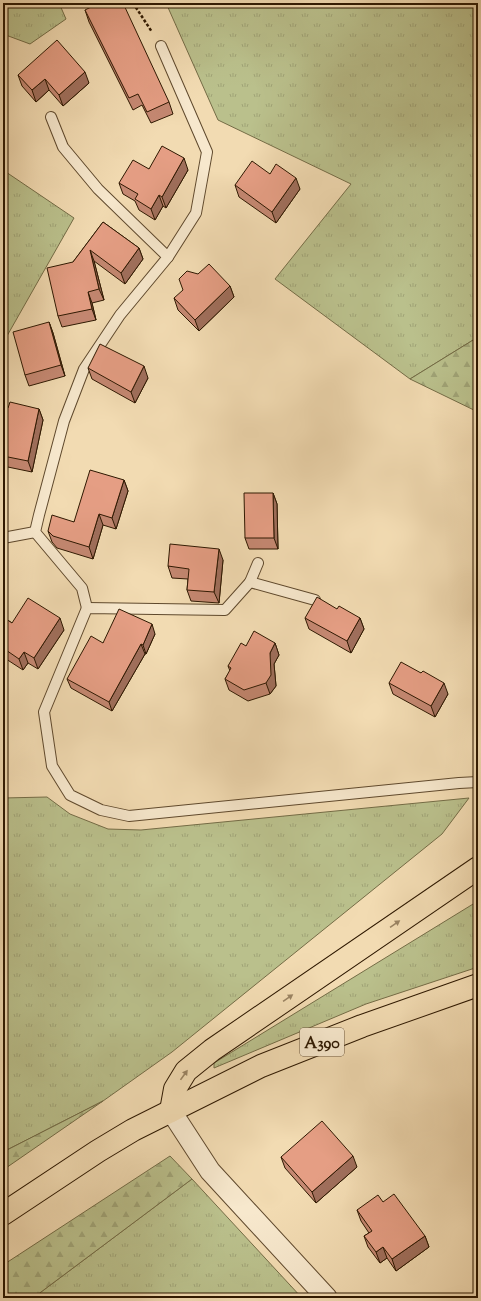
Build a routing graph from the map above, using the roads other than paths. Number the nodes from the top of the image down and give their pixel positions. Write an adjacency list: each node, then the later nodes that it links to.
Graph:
1 (161, 46): 3 (lane)
2 (50, 117): 3 (lane)
3 (168, 257): 4 (lane)
4 (36, 532): 5 (lane); 9 (lane)
5 (3, 538)
6 (258, 564): 7 (lane)
7 (250, 582): 8 (lane); 9 (lane)
8 (315, 600)
9 (87, 608): 10 (lane)
10 (478, 782)
11 (478, 868): 13 (highway, one-way to 11)
12 (478, 985): 13 (highway, A390)
13 (170, 1111): 14 (highway, A390); 15 (street)
14 (3, 1214)
15 (327, 1298)

